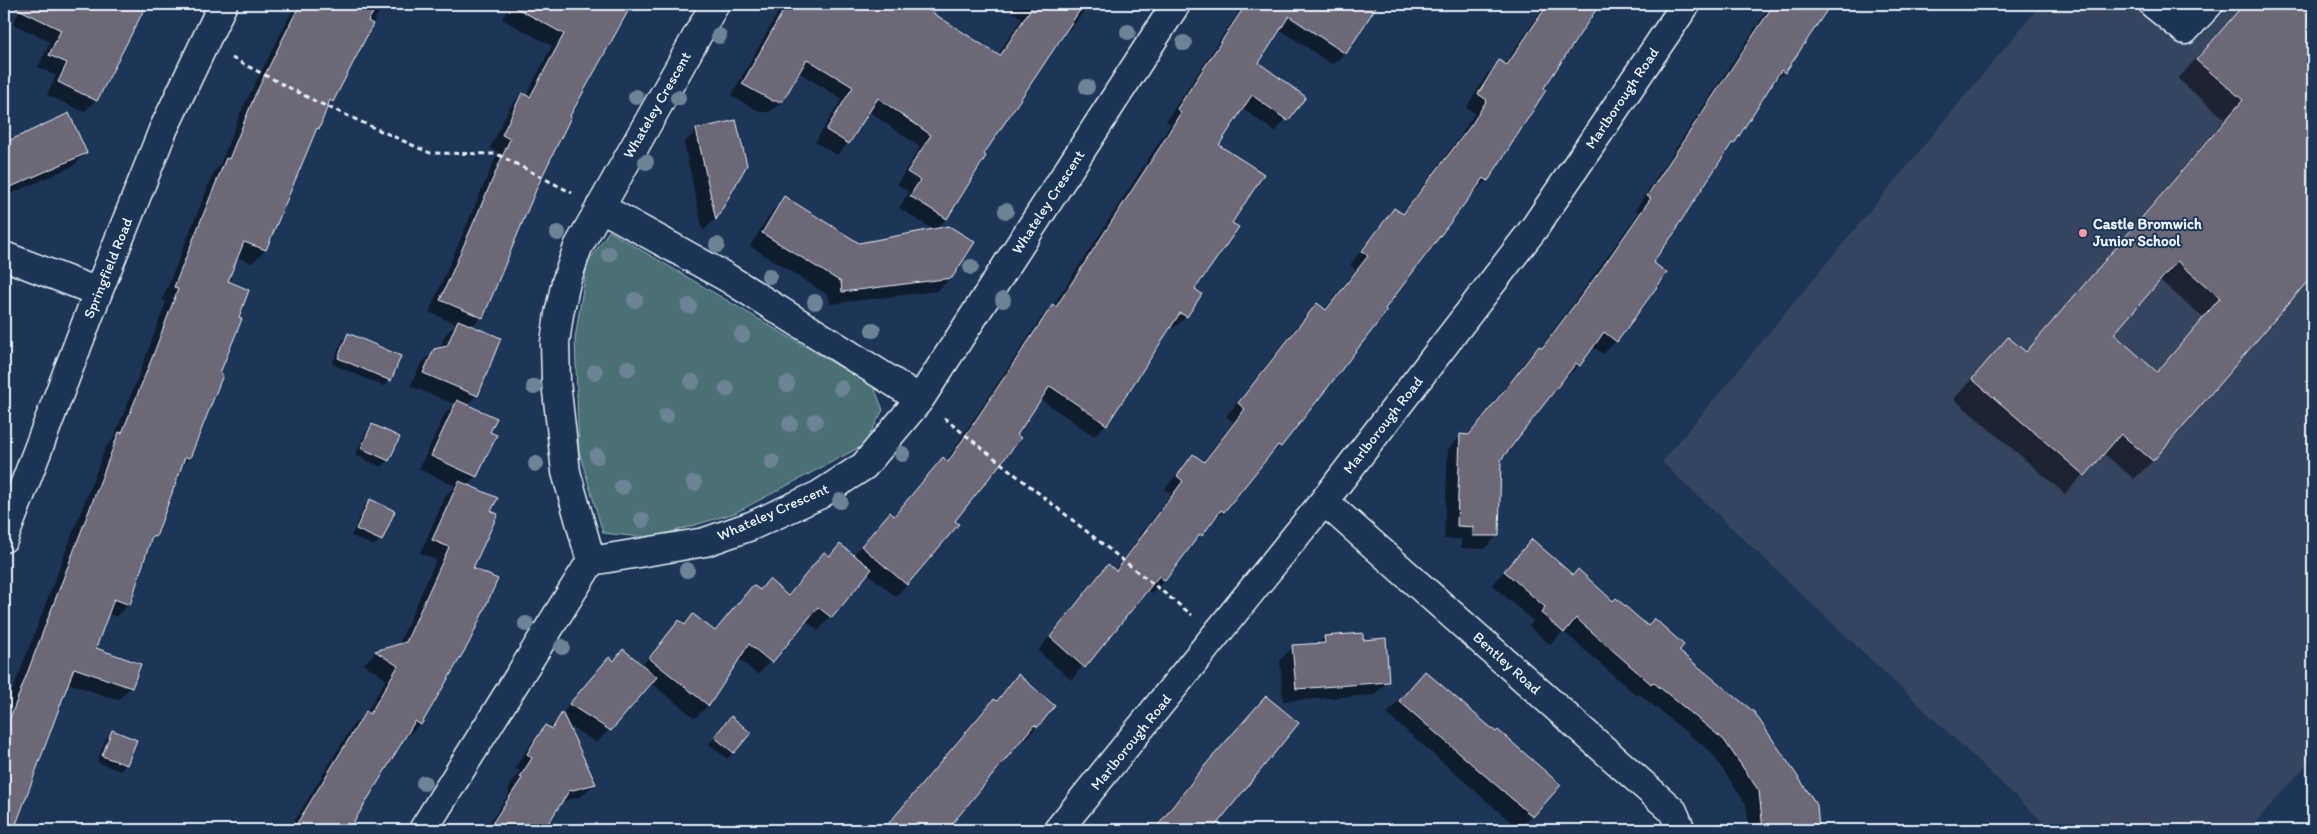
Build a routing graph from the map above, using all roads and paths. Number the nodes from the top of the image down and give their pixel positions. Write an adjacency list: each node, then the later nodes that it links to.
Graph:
1 (223, 4): 7 (street, Springfield Road)
2 (715, 4): 8 (street, Whateley Crescent)
3 (1176, 4): 11 (street, Whateley Crescent)
4 (1686, 4): 12 (street, Marlborough Road)
5 (2153, 4): 6 (street)
6 (2209, 4)
7 (204, 44): 8 (path); 10 (street, Springfield Road)
8 (600, 207): 11 (street); 14 (street, Whateley Crescent)
9 (4, 256): 10 (street)
10 (98, 292): 13 (street, Springfield Road)
11 (920, 400): 14 (street, Whateley Crescent); 15 (path)
12 (1324, 501): 15 (street, Marlborough Road); 18 (street, Bentley Road)
13 (4, 538)
14 (591, 561): 16 (street)
15 (1218, 636): 17 (street, Marlborough Road)
16 (423, 830)
17 (1058, 830)
18 (1681, 830)

